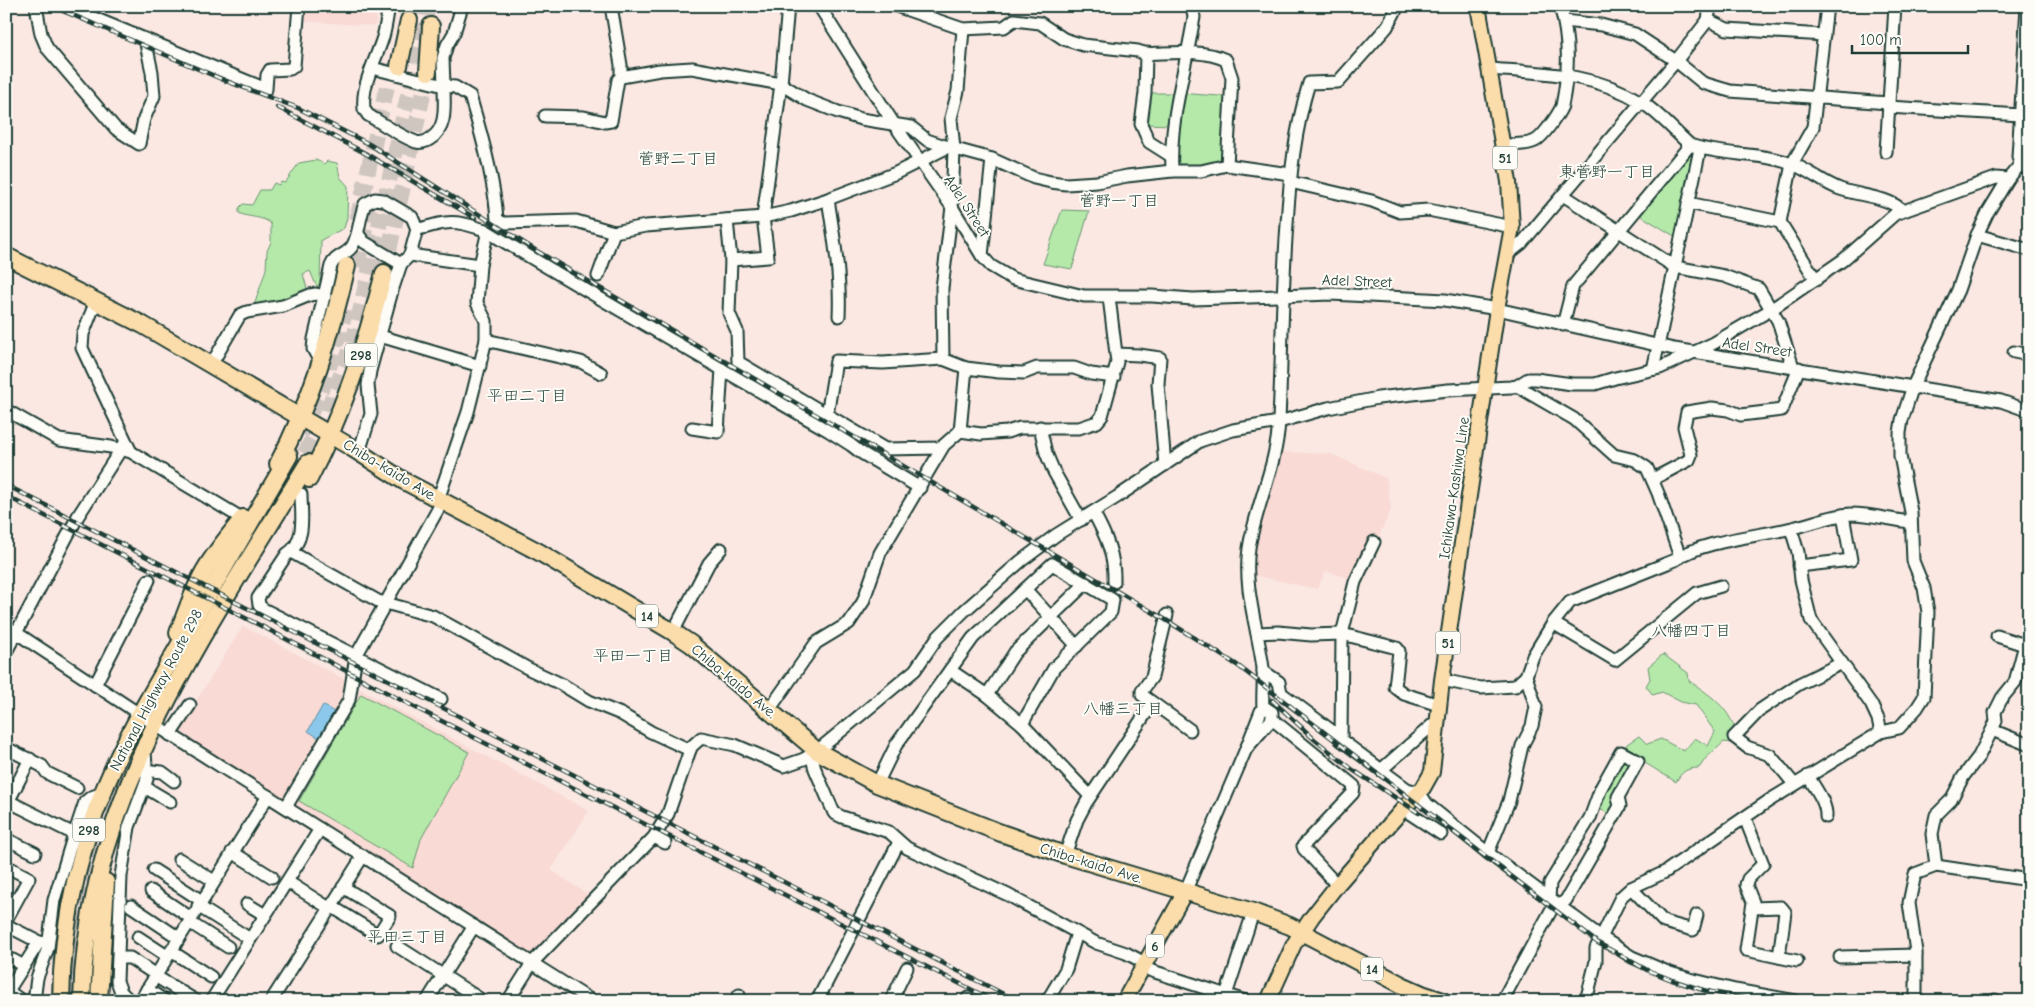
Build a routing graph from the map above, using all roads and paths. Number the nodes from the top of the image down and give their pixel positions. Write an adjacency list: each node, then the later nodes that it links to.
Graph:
1 (36, 6): 25 (street)
2 (299, 6): 25 (street)
3 (389, 6): 31 (street)
4 (462, 6): 37 (street)
5 (611, 6): 35 (street)
6 (788, 6): 36 (street)
7 (819, 6): 43 (street, Adel Street)
8 (896, 6): 18 (street)
9 (1192, 6): 27 (street)
10 (1398, 6): 56 (street)
11 (1478, 6): 32 (main road, Ichikawa-Kashiwa Line / 51)
12 (1560, 6): 21 (street)
13 (1710, 6): 20 (street)
14 (1827, 6): 24 (street)
15 (1894, 6): 40 (street)
16 (2027, 6): 26 (street)
17 (67, 7): 25 (street)
18 (917, 9): 23 (street)
19 (408, 20): 30 (highway)
20 (1708, 20): 24 (street); 29 (street)
21 (1564, 21): 29 (street); 34 (street)
22 (431, 26): 33 (highway)
23 (963, 29): 28 (street); 46 (street)
24 (1824, 35): 38 (street)
25 (145, 39)
26 (2027, 40): 41 (street)
27 (1188, 53): 28 (street); 49 (street); 53 (street)
28 (1146, 54): 49 (street)
29 (1676, 61): 38 (street); 39 (street)
30 (395, 65)
31 (372, 68): 37 (street); 37 (street)
32 (1489, 69): 34 (street); 44 (main road, Ichikawa-Kashiwa Line / 51)
33 (424, 71)
34 (1566, 75): 39 (street); 44 (street)
35 (621, 77): 36 (street); 42 (street)
36 (781, 84): 43 (street); 63 (street)
37 (444, 86): 64 (street)
38 (1816, 98): 40 (street); 52 (street)
39 (1642, 102): 45 (street); 58 (street)
40 (1888, 105): 41 (street); 47 (street)
41 (2020, 115): 54 (street)
42 (545, 116)
43 (894, 124): 46 (street); 51 (street, Adel Street)
44 (1502, 145): 69 (main road, Ichikawa-Kashiwa Line / 51)
45 (1695, 147): 52 (street); 60 (street); 70 (street)
46 (951, 148): 50 (street); 51 (street); 61 (street)
47 (1886, 152)
48 (2029, 154): 54 (street)
49 (1171, 156): 55 (street)
50 (992, 159): 55 (street); 79 (street)
51 (919, 161): 59 (street); 61 (street, Adel Street)
52 (1792, 164): 62 (street); 66 (street)
53 (1227, 165): 55 (street); 56 (street)
54 (2024, 167): 57 (street)
55 (1172, 171)
56 (1290, 178): 69 (street); 87 (street)
57 (2008, 179): 62 (street); 73 (street)
58 (1562, 195): 70 (street); 74 (street)
59 (828, 199): 63 (street); 94 (street)
60 (1688, 203): 66 (street); 83 (street)
61 (952, 207): 79 (street, Adel Street); 103 (street)
62 (1902, 210): 85 (street)
63 (763, 217): 65 (street); 80 (street)
64 (497, 220): 68 (street); 71 (street)
65 (727, 220): 71 (street); 80 (street)
66 (1780, 222): 85 (street)
67 (417, 229): 68 (street); 72 (street); 77 (street)
68 (485, 230): 82 (street); 109 (street)
69 (1511, 230): 74 (street); 76 (main road, Ichikawa-Kashiwa Line / 51)
70 (1618, 231): 83 (street); 95 (street)
71 (614, 232): 84 (street)
72 (358, 234): 81 (street); 86 (street)
73 (1977, 235): 75 (street); 115 (street)
74 (1526, 238): 76 (street)
75 (2029, 250)
76 (1508, 254): 91 (main road, Ichikawa-Kashiwa Line / 51)
77 (410, 255): 81 (street); 82 (street)
78 (6, 256): 89 (highway, Chiba-kaido Ave. / 14)
79 (982, 256): 88 (street, Adel Street)
80 (731, 260): 119 (street)
81 (401, 264): 96 (street)
82 (480, 265): 97 (street)
83 (1675, 267): 92 (street); 98 (street)
84 (598, 276)
85 (1816, 280): 92 (street)
86 (325, 296): 104 (street); 105 (street)
87 (1283, 296): 88 (street, Adel Street); 91 (street, Adel Street); 121 (street)
88 (1108, 297): 101 (street)
89 (96, 301): 105 (highway, Chiba-kaido Ave. / 14); 126 (street)
90 (346, 310): 104 (highway, 298)
91 (1497, 310): 95 (street, Adel Street); 116 (main road, Ichikawa-Kashiwa Line / 51)
92 (1772, 310): 99 (street); 108 (street)
93 (365, 316): 111 (highway, 298)
94 (839, 316)
95 (1563, 325): 98 (street, Adel Street)
96 (380, 336): 106 (street); 111 (street)
97 (486, 340): 106 (street); 112 (street)
98 (1658, 346): 99 (street, Adel Street); 110 (street)
99 (1692, 352): 108 (street, Adel Street); 110 (street)
100 (2014, 352): 102 (street)
101 (1116, 354): 113 (street); 131 (street)
102 (2029, 355)
103 (944, 359): 107 (street); 119 (street)
104 (320, 362): 120 (highway, 298)
105 (211, 365): 120 (highway, Chiba-kaido Ave. / 14)
106 (480, 366): 135 (street)
107 (966, 368): 113 (street); 124 (street)
108 (1796, 368): 115 (street, Adel Street); 132 (street)
109 (722, 369): 123 (street); 133 (street)
110 (1655, 369): 114 (street)
111 (363, 371): 125 (highway, 298); 128 (street)
112 (601, 373)
113 (1114, 377): 122 (street)
114 (1518, 386): 116 (street); 132 (street)
115 (1913, 386): 118 (street, Adel Street); 140 (street)
116 (1485, 388): 121 (street); 170 (main road, Ichikawa-Kashiwa Line / 51)
117 (6, 410): 126 (street)
118 (2029, 411)
119 (827, 415): 127 (street)
120 (300, 418): 125 (highway, Chiba-kaido Ave. / 14); 138 (highway, 298)
121 (1279, 422): 131 (street); 158 (street)
122 (1040, 426): 124 (street); 139 (street)
123 (692, 428)
124 (960, 431): 127 (street)
125 (330, 435): 128 (highway, Chiba-kaido Ave. / 14); 134 (highway, 298)
126 (126, 448): 138 (street); 156 (street)
127 (942, 448): 133 (street)
128 (359, 452): 135 (highway, Chiba-kaido Ave. / 14)
129 (289, 456): 168 (highway, National Highway Route 298 / 298)
130 (308, 463): 168 (highway, National Highway Route 298 / 298)
131 (1165, 465): 136 (street)
132 (1653, 479): 145 (street)
133 (920, 488): 178 (street)
134 (301, 494): 144 (street); 168 (highway, 298)
135 (442, 502): 152 (street); 157 (highway, Chiba-kaido Ave. / 14)
136 (1093, 512): 139 (street); 148 (street)
137 (1843, 515): 140 (street); 141 (street); 146 (street)
138 (243, 519): 168 (highway, 298)
139 (1081, 520): 194 (street)
140 (1912, 522): 186 (street)
141 (1791, 529): 145 (street); 146 (street)
142 (1374, 542): 159 (street)
143 (721, 549): 157 (street)
144 (291, 552): 152 (street); 164 (street)
145 (1680, 556): 155 (street)
146 (1799, 566): 165 (street)
147 (149, 580): 171 (street)
148 (1114, 582)
149 (1086, 583): 151 (street); 154 (street); 162 (street)
150 (1721, 586): 155 (street)
151 (1025, 589): 154 (street); 166 (street)
152 (386, 604): 164 (street); 193 (street)
153 (1168, 615): 175 (street)
154 (1051, 618): 162 (street); 172 (street)
155 (1553, 623): 169 (street)
156 (12, 629): 163 (street); 171 (street)
157 (674, 632): 178 (highway, Chiba-kaido Ave. / 14)
158 (1257, 633): 159 (street); 167 (street)
159 (1342, 634): 176 (street); 188 (street)
160 (1997, 636): 161 (street)
161 (2027, 643): 185 (street)
162 (1077, 646): 183 (street)
163 (6, 652)
164 (356, 656): 173 (street); 213 (street)
165 (1842, 663): 186 (street); 201 (street)
166 (950, 670): 172 (street); 200 (street)
167 (1263, 671): 177 (street); 188 (street)
168 (171, 675): 179 (highway, National Highway Route 298 / 298); 182 (highway, National Highway Route 298 / 298)
169 (1526, 676): 170 (street); 226 (street)
170 (1442, 680): 176 (main road, Ichikawa-Kashiwa Line / 51)
171 (95, 685): 179 (street)
172 (987, 695): 183 (street)
173 (441, 700)
174 (190, 704): 187 (street)
175 (1152, 704): 184 (street); 208 (street)
176 (1439, 705): 181 (main road, Ichikawa-Kashiwa Line / 51)
177 (1263, 709): 180 (street); 192 (street)
178 (769, 710): 194 (highway, Chiba-kaido Ave. / 14)
179 (139, 715): 182 (street); 206 (highway, National Highway Route 298 / 298)
180 (1272, 719): 192 (street); 237 (street)
181 (1438, 720): 196 (street); 205 (main road, Ichikawa-Kashiwa Line / 51)
182 (154, 724): 187 (street); 189 (highway, National Highway Route 298 / 298)
183 (1022, 724): 208 (street)
184 (1190, 730)
185 (1992, 730): 190 (street); 231 (street)
186 (1881, 732): 198 (street)
187 (170, 735): 207 (street)
188 (1340, 737): 196 (street)
189 (144, 745): 212 (highway, National Highway Route 298 / 298); 269 (street)
190 (2029, 745)
191 (6, 748): 195 (street)
192 (1246, 749): 241 (street)
193 (690, 750): 194 (street); 220 (street)
194 (817, 751): 200 (highway, Chiba-kaido Ave. / 14); 222 (street)
195 (30, 759): 202 (street); 210 (street)
196 (1381, 770): 205 (street)
197 (152, 771): 199 (street)
198 (1808, 776): 201 (street); 215 (street)
199 (174, 781)
200 (877, 784): 228 (highway, Chiba-kaido Ave. / 14)
201 (1794, 784): 216 (street)
202 (77, 788)
203 (1601, 788): 209 (street); 209 (street); 242 (street)
204 (148, 789): 211 (street)
205 (1419, 792): 214 (main road, Ichikawa-Kashiwa Line / 51); 226 (street)
206 (103, 793): 218 (street); 248 (highway, National Highway Route 298 / 298)
207 (268, 796): 213 (street); 224 (street)
208 (1090, 796): 228 (street)
209 (1618, 797): 242 (street)
210 (7, 802): 218 (street)
211 (170, 802)
212 (120, 804): 286 (highway, National Highway Route 298 / 298); 287 (highway)
213 (286, 807): 217 (street)
214 (1403, 809): 219 (street); 237 (main road, Ichikawa-Kashiwa Line / 51)
215 (1826, 817)
216 (1745, 818): 239 (street); 247 (street)
217 (320, 829): 227 (street); 236 (street)
218 (74, 834): 262 (street)
219 (1441, 834)
220 (654, 837): 223 (street); 272 (street)
221 (6, 838): 225 (street)
222 (899, 842): 257 (street); 298 (street)
223 (665, 843)
224 (232, 852): 233 (street); 235 (street)
225 (35, 853)
226 (1488, 853): 242 (street)
227 (363, 856): 238 (street); 255 (street)
228 (1066, 856): 241 (highway, Chiba-kaido Ave. / 14)
229 (179, 859): 235 (street)
230 (6, 866): 252 (street)
231 (1936, 866): 234 (street); 266 (street)
232 (154, 870): 243 (street)
233 (272, 877)
234 (2029, 880)
235 (214, 882): 243 (street)
236 (288, 882): 246 (street); 249 (street)
237 (1337, 885): 256 (main road, Ichikawa-Kashiwa Line / 51)
238 (343, 887): 246 (street); 246 (street)
239 (1631, 888): 250 (street); 259 (street)
240 (151, 891): 253 (street)
241 (1185, 892): 256 (highway, Chiba-kaido Ave. / 14); 273 (main road, 6)
242 (1555, 903): 259 (street); 305 (street)
243 (200, 904): 253 (street); 261 (street)
244 (247, 904): 249 (street)
245 (131, 906): 260 (street)
246 (330, 907): 293 (street)
247 (1753, 908): 267 (street); 267 (street)
248 (69, 912): 284 (highway); 285 (highway, National Highway Route 298 / 298)
249 (266, 915): 261 (street)
250 (1697, 915)
251 (1250, 919): 281 (street)
252 (6, 920)
253 (190, 920): 260 (street); 264 (street)
254 (6, 926): 262 (street)
255 (474, 926): 272 (street); 277 (street)
256 (1302, 932): 303 (main road, Ichikawa-Kashiwa Line); 304 (highway, Chiba-kaido Ave. / 14)
257 (1077, 933): 273 (street); 300 (street)
258 (138, 937): 265 (street)
259 (1601, 937): 306 (street); 307 (street)
260 (179, 938): 265 (street)
261 (250, 939): 292 (street)
262 (44, 942): 274 (street); 283 (street)
263 (397, 946): 277 (street)
264 (228, 947)
265 (169, 954): 276 (street); 278 (street)
266 (1916, 955): 268 (street); 308 (street)
267 (1779, 957): 271 (street)
268 (1840, 957)
269 (119, 958): 276 (street); 288 (street)
270 (13, 960): 274 (street)
271 (1797, 961)
272 (532, 963): 296 (street); 297 (street)
273 (1144, 965): 281 (street); 301 (main road, 6)
274 (24, 966): 280 (street)
275 (907, 968): 299 (street)
276 (155, 975): 279 (street); 291 (street)
277 (443, 976): 294 (street); 295 (street)
278 (211, 977)
279 (147, 989): 289 (street); 290 (street)
280 (7, 992): 282 (street)
281 (1226, 995): 302 (street)
282 (22, 1001)
283 (34, 1001)
284 (50, 1001)
285 (61, 1001)
286 (82, 1001)
287 (99, 1001)
288 (130, 1001)
289 (140, 1001)
290 (165, 1001)
291 (196, 1001)
292 (211, 1001)
293 (271, 1001)
294 (427, 1001)
295 (483, 1001)
296 (508, 1001)
297 (592, 1001)
298 (817, 1001)
299 (890, 1001)
300 (1047, 1001)
301 (1124, 1001)
302 (1245, 1001)
303 (1268, 1001)
304 (1443, 1001)
305 (1502, 1001)
306 (1586, 1001)
307 (1796, 1001)
308 (1916, 1001)

